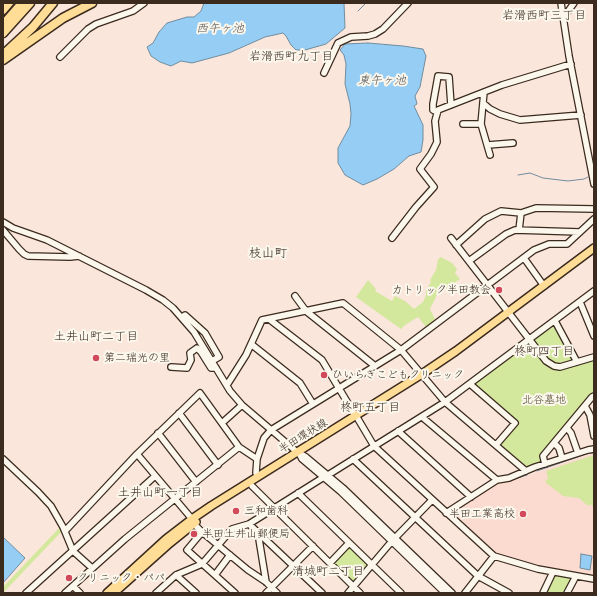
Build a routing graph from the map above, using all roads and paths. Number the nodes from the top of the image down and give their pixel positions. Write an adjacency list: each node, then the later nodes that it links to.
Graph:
1 (8, 3): 10 (highway)
2 (22, 3): 12 (highway)
3 (30, 3): 13 (highway)
4 (53, 3): 14 (highway)
5 (92, 3): 16 (highway)
6 (144, 3): 15 (street)
7 (408, 3): 18 (street)
8 (561, 3): 11 (street)
9 (574, 3): 11 (street)
10 (3, 9)
11 (564, 17): 17 (street)
12 (3, 25)
13 (3, 33)
14 (3, 55)
15 (60, 57)
16 (3, 60)
17 (571, 64): 19 (street); 23 (street)
18 (324, 73)
19 (484, 92): 20 (street); 21 (street)
20 (483, 103): 23 (street); 25 (street)
21 (451, 104): 22 (street); 22 (street)
22 (437, 112): 37 (street)
23 (581, 115): 29 (street)
24 (463, 124): 25 (street)
25 (481, 124): 27 (street)
26 (513, 143): 27 (street)
27 (488, 145): 28 (street)
28 (490, 155)
29 (594, 184)
30 (594, 209): 31 (street)
31 (521, 213): 35 (street); 39 (street)
32 (594, 219): 36 (street)
33 (3, 224): 42 (street)
34 (3, 230): 42 (street)
35 (520, 230): 36 (street); 44 (street)
36 (580, 232): 43 (street)
37 (392, 238)
38 (451, 238): 39 (street)
39 (456, 245): 44 (street)
40 (594, 248): 46 (main road, 半田環状線)
41 (594, 254): 51 (main road, 半田環状線)
42 (79, 256): 62 (street)
43 (524, 258): 45 (street); 46 (street)
44 (469, 261): 45 (street)
45 (488, 285): 51 (street); 57 (street)
46 (544, 286): 51 (main road, 半田環状線)
47 (594, 291): 49 (street)
48 (295, 296): 50 (street)
49 (580, 302): 53 (street); 54 (street)
50 (306, 311): 52 (street); 57 (street); 60 (street)
51 (510, 314): 55 (street); 63 (main road, 半田環状線)
52 (270, 319): 56 (street); 66 (street)
53 (554, 321): 55 (street); 59 (street)
54 (594, 336)
55 (529, 340): 59 (street); 64 (street)
56 (251, 344): 65 (street); 69 (street)
57 (401, 350): 60 (street); 63 (street)
58 (594, 357): 59 (street)
59 (577, 362)
60 (375, 366): 66 (street)
61 (171, 367): 62 (street)
62 (216, 368): 65 (street)
63 (423, 376): 68 (street); 73 (main road, 半田環状線)
64 (470, 384): 68 (street); 82 (street)
65 (227, 385): 70 (street)
66 (339, 388): 69 (street); 73 (street)
67 (594, 396): 71 (street)
68 (445, 402): 74 (street); 82 (street)
69 (313, 404): 77 (street)
70 (242, 405): 75 (street); 77 (street)
71 (585, 406): 76 (street); 80 (street)
72 (179, 413): 75 (street); 79 (street); 93 (street)
73 (356, 417): 83 (street); 86 (main road, 半田環状線)
74 (422, 417): 78 (street); 99 (street)
75 (222, 423): 84 (street)
76 (567, 428): 81 (street); 87 (street)
77 (271, 430): 86 (street); 91 (street)
78 (398, 431): 83 (street); 103 (street)
79 (158, 433): 88 (street); 100 (street)
80 (594, 436)
81 (554, 443): 89 (street); 94 (street)
82 (496, 445): 95 (street)
83 (374, 446): 92 (street); 105 (street)
84 (239, 447): 91 (street); 93 (street)
85 (594, 449): 87 (street)
86 (298, 453): 97 (main road, 半田環状線); 98 (street); 101 (main road, 半田環状線)
87 (578, 453): 89 (street)
88 (137, 454): 96 (street); 111 (street)
89 (562, 458): 94 (street)
90 (3, 459): 111 (street)
91 (257, 459): 97 (street)
92 (353, 459): 98 (street); 108 (street)
93 (218, 464): 100 (street)
94 (545, 464): 95 (street)
95 (526, 471): 99 (street)
96 (156, 476): 104 (street); 118 (street)
97 (258, 476): 109 (main road, 半田環状線)
98 (326, 476): 102 (street); 114 (street)
99 (497, 480): 103 (street)
100 (196, 482): 104 (street)
101 (252, 486): 106 (street); 109 (main road, 半田環状線)
102 (298, 493): 106 (street); 115 (street)
103 (471, 497): 107 (street)
104 (175, 499): 109 (street); 125 (street)
105 (432, 500): 107 (street); 108 (street)
106 (275, 508): 110 (street); 117 (street)
107 (446, 513): 120 (street)
108 (414, 518): 114 (street); 129 (street)
109 (193, 522): 112 (street); 139 (main road, 半田環状線); 140 (main road, 半田環状線)
110 (249, 524): 113 (street); 116 (street)
111 (64, 530): 118 (street)
112 (202, 532): 116 (street); 122 (street)
113 (258, 533): 123 (street); 132 (street)
114 (394, 539): 124 (street); 150 (street); 151 (street)
115 (349, 543): 121 (street); 124 (street)
116 (218, 545): 119 (street); 122 (street)
117 (312, 546): 121 (street); 123 (street)
118 (72, 551): 125 (street); 136 (street)
119 (230, 555): 128 (street); 132 (street)
120 (494, 556): 126 (street); 129 (street)
121 (330, 563): 134 (street)
122 (202, 564): 127 (street); 128 (street)
123 (293, 565): 135 (street); 146 (street)
124 (372, 565): 134 (street); 149 (street)
125 (92, 568): 133 (street)
126 (553, 572): 130 (street); 154 (street)
127 (176, 575): 141 (street); 142 (street)
128 (215, 575): 143 (street)
129 (478, 576): 152 (street); 153 (street)
130 (576, 576): 131 (street); 155 (street)
131 (594, 579)
132 (266, 582): 135 (street)
133 (72, 586): 137 (street); 138 (street)
134 (353, 586): 147 (street); 148 (street)
135 (272, 587): 144 (street); 145 (street)
136 (26, 593)
137 (65, 593)
138 (80, 593)
139 (107, 593)
140 (114, 593)
141 (157, 593)
142 (196, 593)
143 (235, 593)
144 (266, 593)
145 (277, 593)
146 (322, 593)
147 (348, 593)
148 (360, 593)
149 (401, 593)
150 (445, 593)
151 (452, 593)
152 (465, 593)
153 (509, 593)
154 (543, 593)
155 (567, 593)

